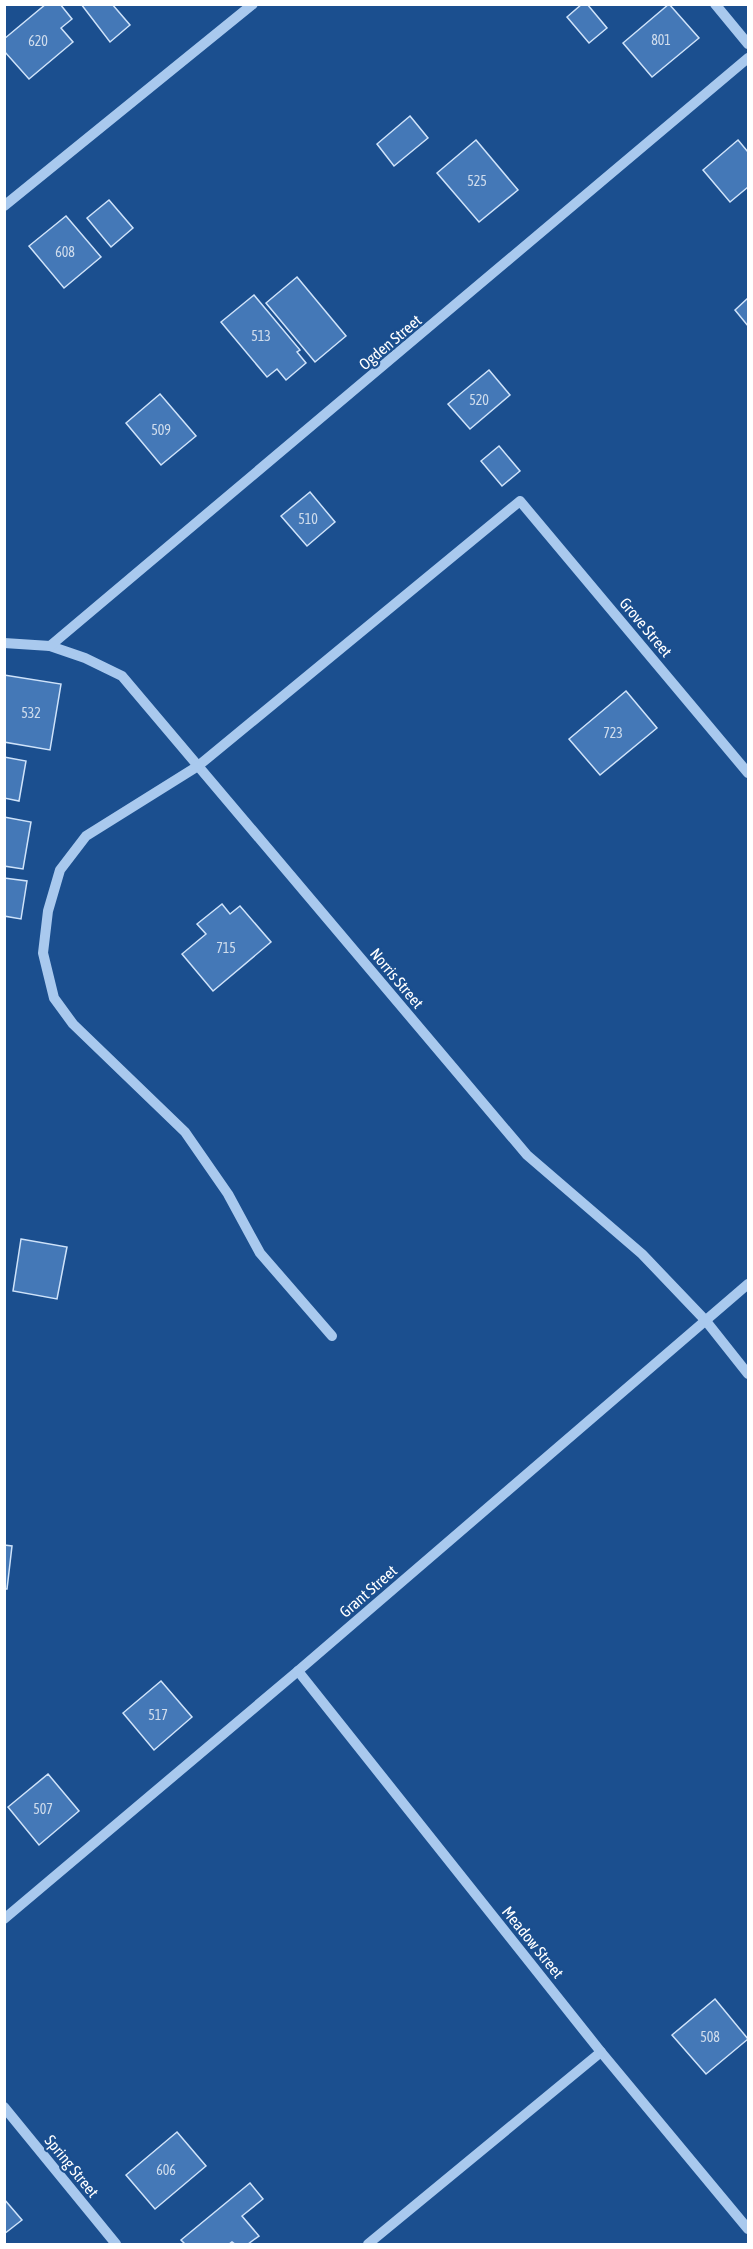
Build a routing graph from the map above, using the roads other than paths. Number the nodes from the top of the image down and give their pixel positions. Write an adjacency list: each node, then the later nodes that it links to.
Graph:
1 (253, 4): 5 (street)
2 (715, 4): 3 (street)
3 (748, 44)
4 (748, 58): 7 (street, Ogden Street)
5 (4, 206)
6 (4, 643): 7 (street, Norris Street)
7 (50, 646): 8 (street, Norris Street)
8 (198, 766): 9 (street, Grove Street); 11 (street, Norris Street); 12 (street)
9 (748, 773)
10 (748, 1284): 11 (street, Grant Street)
11 (706, 1321): 13 (street, Norris Street); 14 (street, Grant Street)
12 (332, 1336)
13 (748, 1374)
14 (298, 1671): 15 (street, Grant Street); 16 (street, Meadow Street)
15 (4, 1919)
16 (600, 2052): 18 (street, Meadow Street); 20 (street)
17 (4, 2107): 19 (street, Spring Street)
18 (748, 2229)
19 (116, 2244)
20 (368, 2244)

